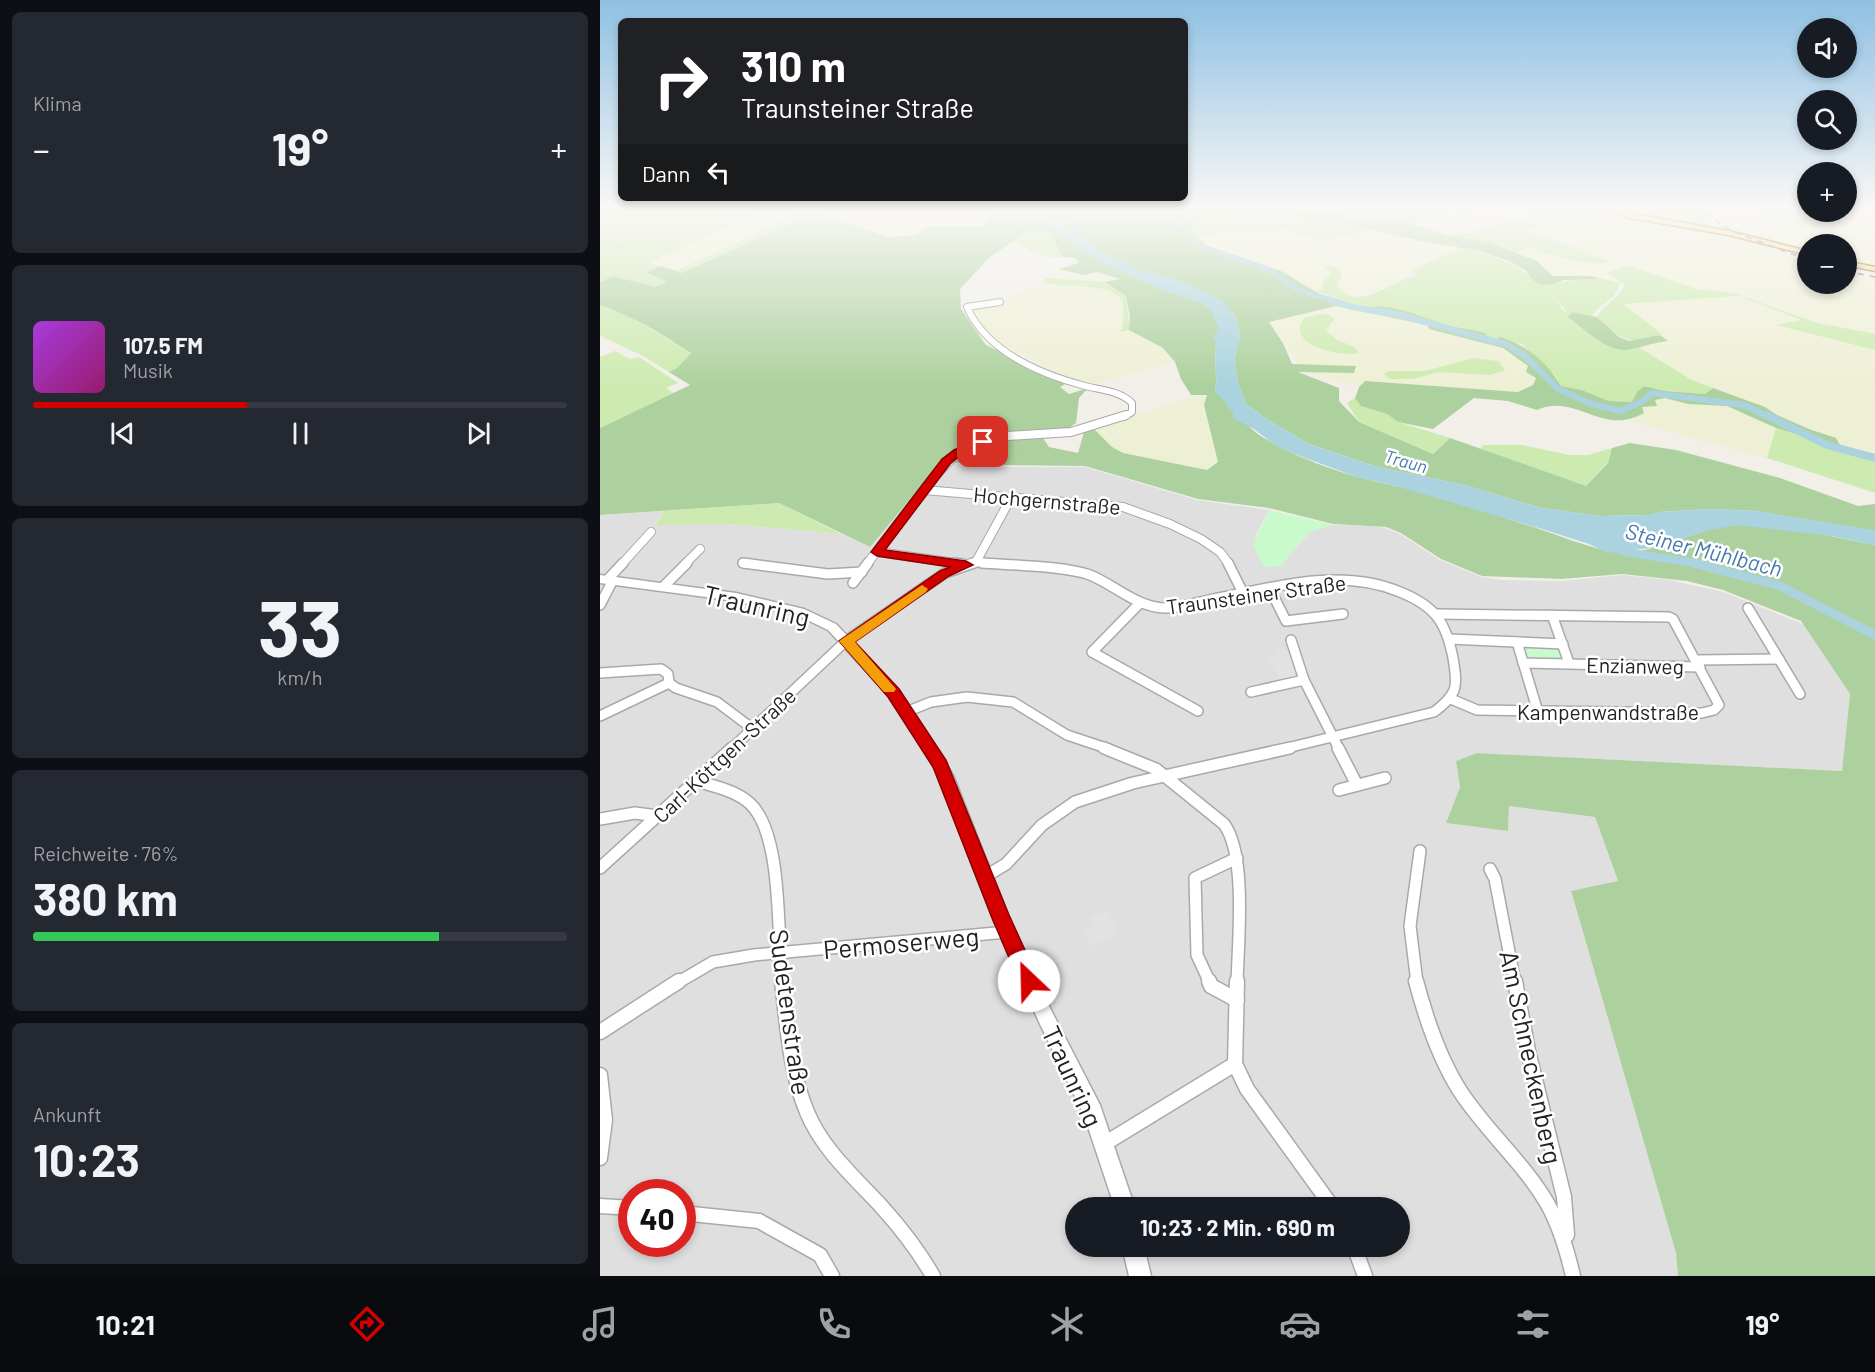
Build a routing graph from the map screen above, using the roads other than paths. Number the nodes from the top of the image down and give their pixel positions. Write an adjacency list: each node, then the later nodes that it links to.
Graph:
1 (1000, 302): 2 (street)
2 (924, 490): 3 (street, Hochgernstraße); 6 (street)
3 (1012, 496): 8 (street); 14 (street, Hochgernstraße)
4 (651, 532): 10 (street)
5 (700, 549): 12 (street)
6 (877, 552): 8 (street); 9 (street)
7 (742, 563): 9 (street)
8 (971, 564): 15 (street, Traunsteiner Straße); 23 (street, Traunsteiner Straße)
9 (862, 572): 11 (street)
10 (607, 579): 12 (street, Traunring); 16 (street)
11 (853, 582)
12 (664, 586): 23 (street, Traunring)
13 (1270, 589): 14 (street, Traunsteiner Straße); 18 (street); 19 (street, Traunsteiner Straße)
14 (1243, 593): 15 (street, Traunsteiner Straße)
15 (1140, 603): 36 (street)
16 (600, 605)
17 (1748, 608): 26 (street)
18 (1343, 614)
19 (1437, 614): 20 (street, Kampenwandstraße); 21 (street, Traunsteiner Straße)
20 (1552, 615): 25 (street, Enzianweg); 29 (street, Kampenwandstraße)
21 (1449, 639): 24 (street, Enzianweg); 35 (street, Traunsteiner Straße)
22 (1291, 640): 31 (street)
23 (846, 641): 37 (street, Traunring); 40 (street, Carl-Köttgen-Straße)
24 (1517, 642): 25 (street, Enzianweg); 27 (street)
25 (1563, 644): 28 (street, Enzianweg)
26 (1779, 659): 29 (street, Enzianweg); 34 (street)
27 (1523, 663): 28 (street, Enzianweg); 38 (street)
28 (1569, 663): 29 (street, Enzianweg)
29 (1698, 663): 38 (street, Kampenwandstraße)
30 (600, 673): 32 (street)
31 (1304, 680): 33 (street); 41 (street)
32 (669, 683): 39 (street); 40 (street)
33 (1251, 692)
34 (1800, 694)
35 (1451, 699): 38 (street, Kampenwandstraße); 41 (street)
36 (1198, 711)
37 (906, 712): 42 (street); 53 (street, Traunring)
38 (1538, 712)
39 (600, 716)
40 (753, 729): 44 (street, Carl-Köttgen-Straße)
41 (1334, 738): 42 (street); 45 (street)
42 (1165, 776): 50 (street); 53 (street)
43 (1385, 778): 45 (street)
44 (696, 781): 47 (street, Carl-Köttgen-Straße); 55 (street, Sudetenstraße)
45 (1357, 785): 46 (street)
46 (1339, 790)
47 (657, 816): 48 (street); 51 (street, Carl-Köttgen-Straße)
48 (600, 819)
49 (1420, 850): 67 (street)
50 (1237, 858): 56 (street); 56 (street)
51 (600, 868)
52 (1491, 869): 67 (street, Am Schneckenberg)
53 (986, 876): 54 (street, Traunring)
54 (1007, 932): 55 (street, Permoserweg); 60 (street, Traunring)
55 (779, 954): 57 (street, Permoserweg); 71 (street, Sudetenstraße)
56 (1237, 1000): 58 (street)
57 (600, 1032)
58 (1235, 1064): 60 (street); 63 (street)
59 (600, 1075): 61 (street)
60 (1104, 1144): 62 (street, Traunring)
61 (600, 1158)
62 (1121, 1197)
63 (1325, 1197)
64 (600, 1206): 65 (street)
65 (618, 1207)
66 (696, 1214): 70 (street)
67 (1568, 1247): 74 (street)
68 (1136, 1257): 72 (street)
69 (1358, 1257): 73 (street)
70 (832, 1276)
71 (933, 1276)
72 (1140, 1276)
73 (1365, 1276)
74 (1573, 1276)

